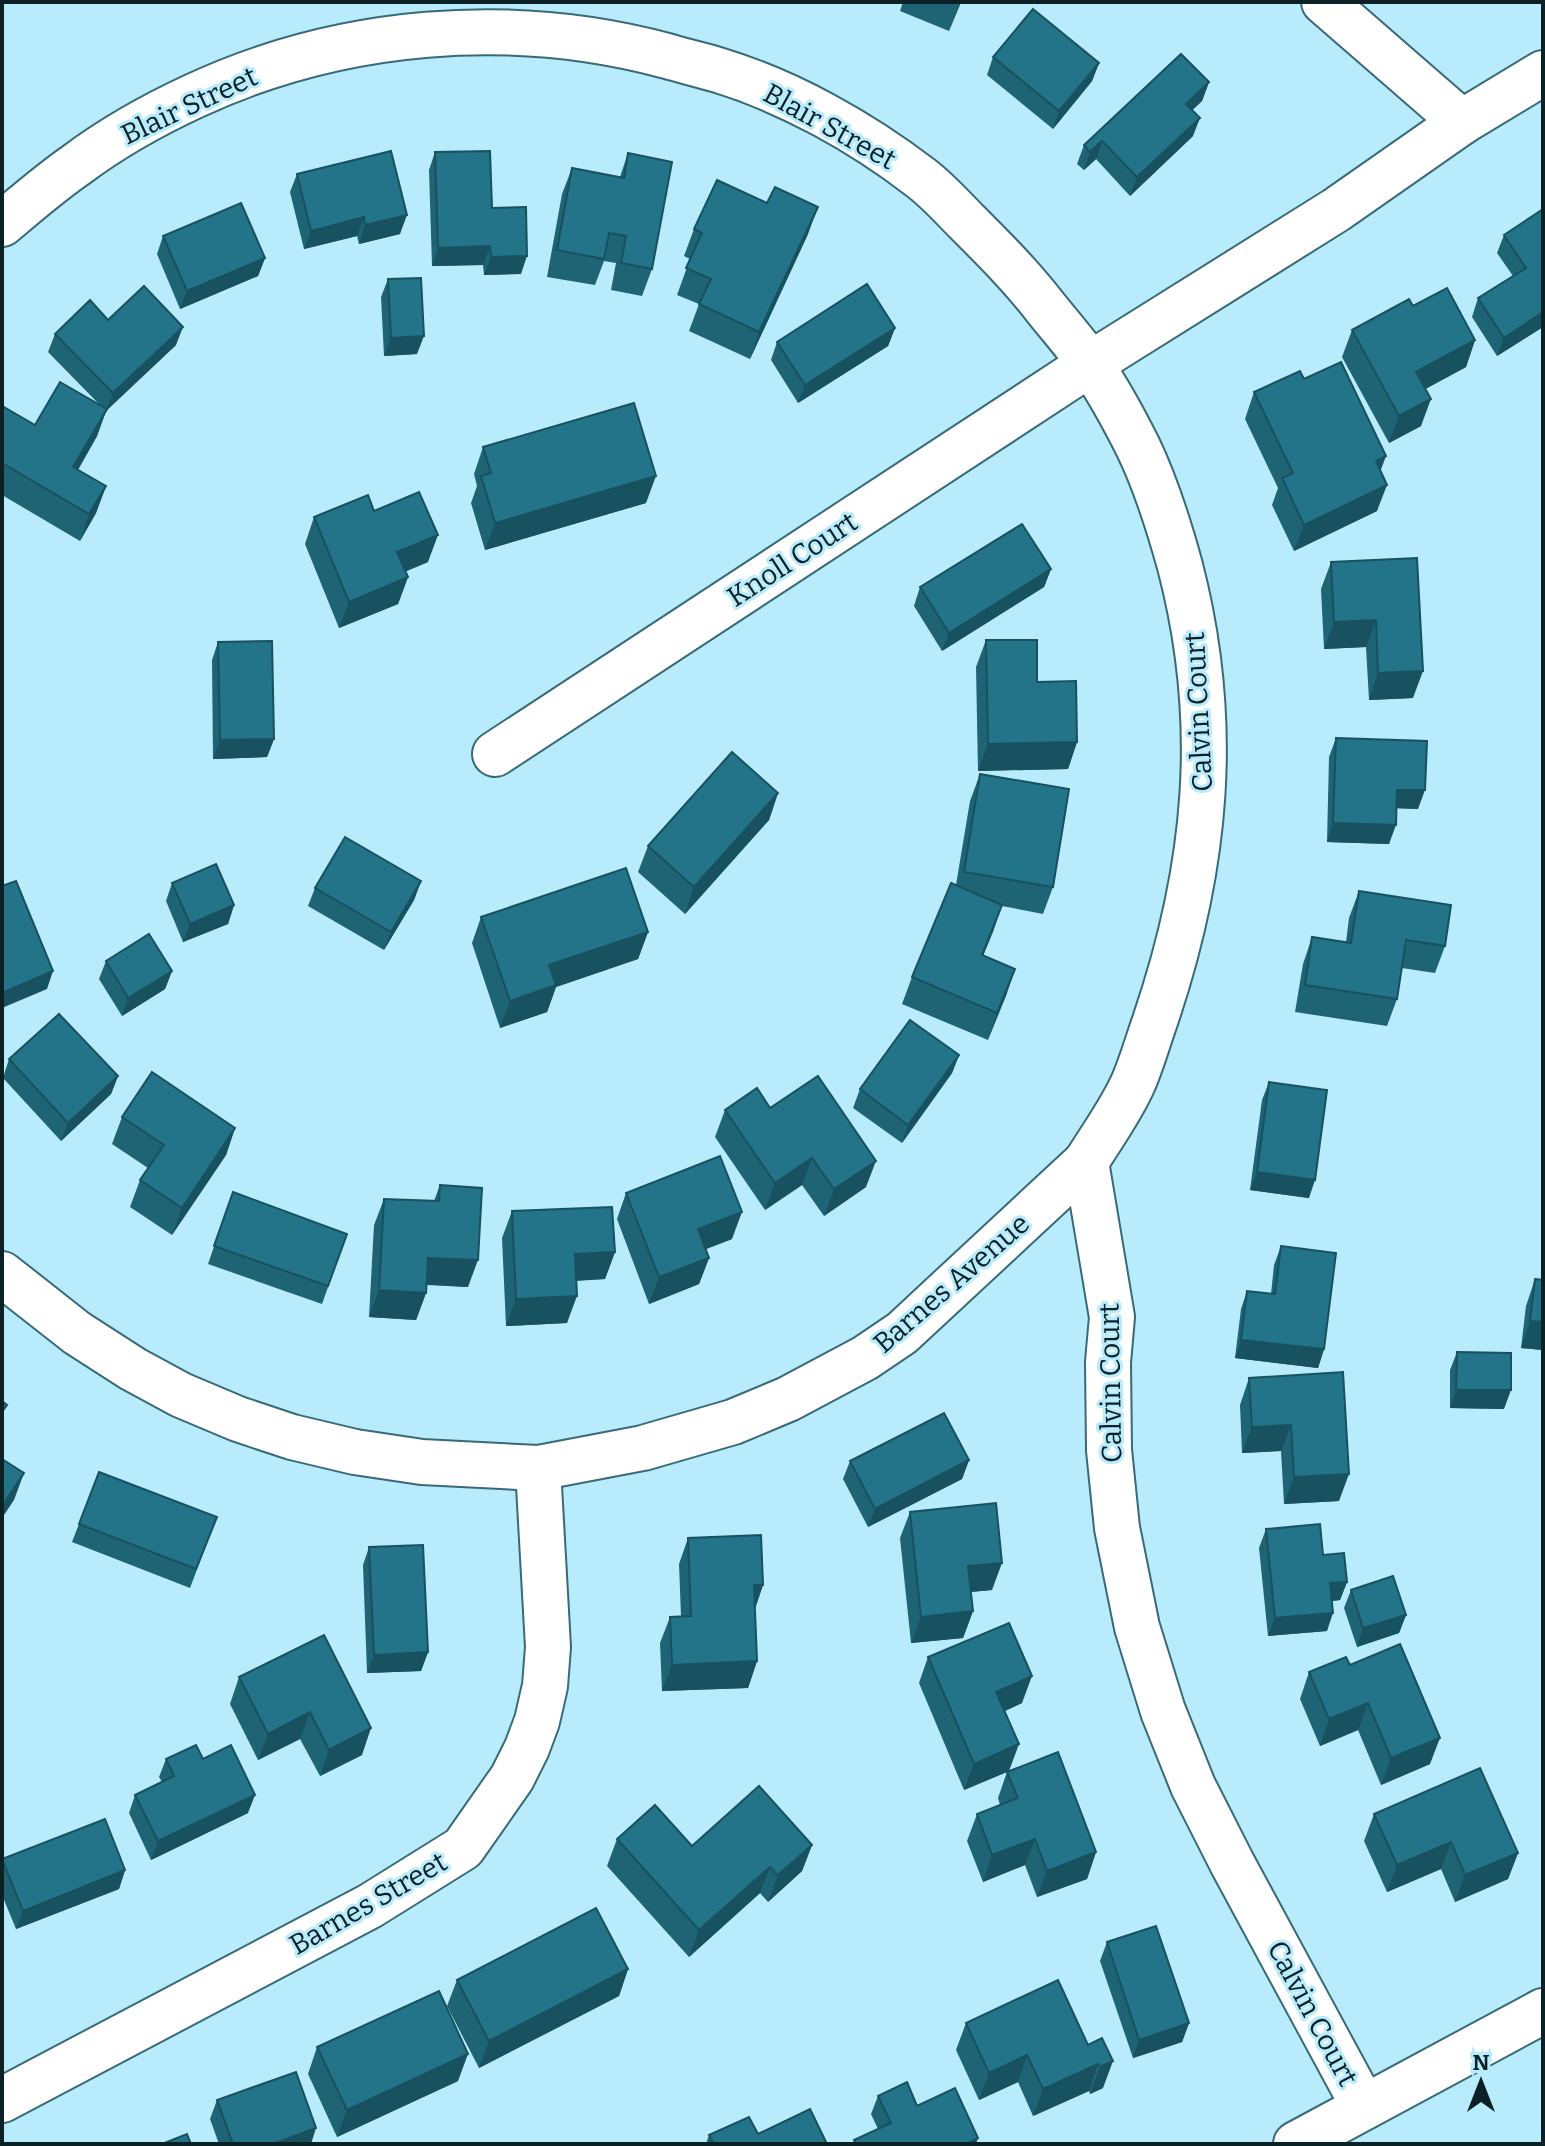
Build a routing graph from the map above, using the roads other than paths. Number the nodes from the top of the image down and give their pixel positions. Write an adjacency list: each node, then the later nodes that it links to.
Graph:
1 (1324, 2): 3 (street)
2 (1543, 73): 3 (street)
3 (1462, 122): 5 (street)
4 (2, 224): 5 (street, Blair Street)
5 (1090, 364): 6 (street, Knoll Court); 7 (street, Calvin Court)
6 (495, 754)
7 (1086, 1162): 9 (street, Barnes Avenue); 12 (street, Calvin Court)
8 (2, 1274): 9 (street, Barnes Avenue)
9 (538, 1468): 11 (street, Barnes Street)
10 (1543, 2011): 12 (street)
11 (2, 2100)
12 (1364, 2107): 13 (street)
13 (1296, 2144)

